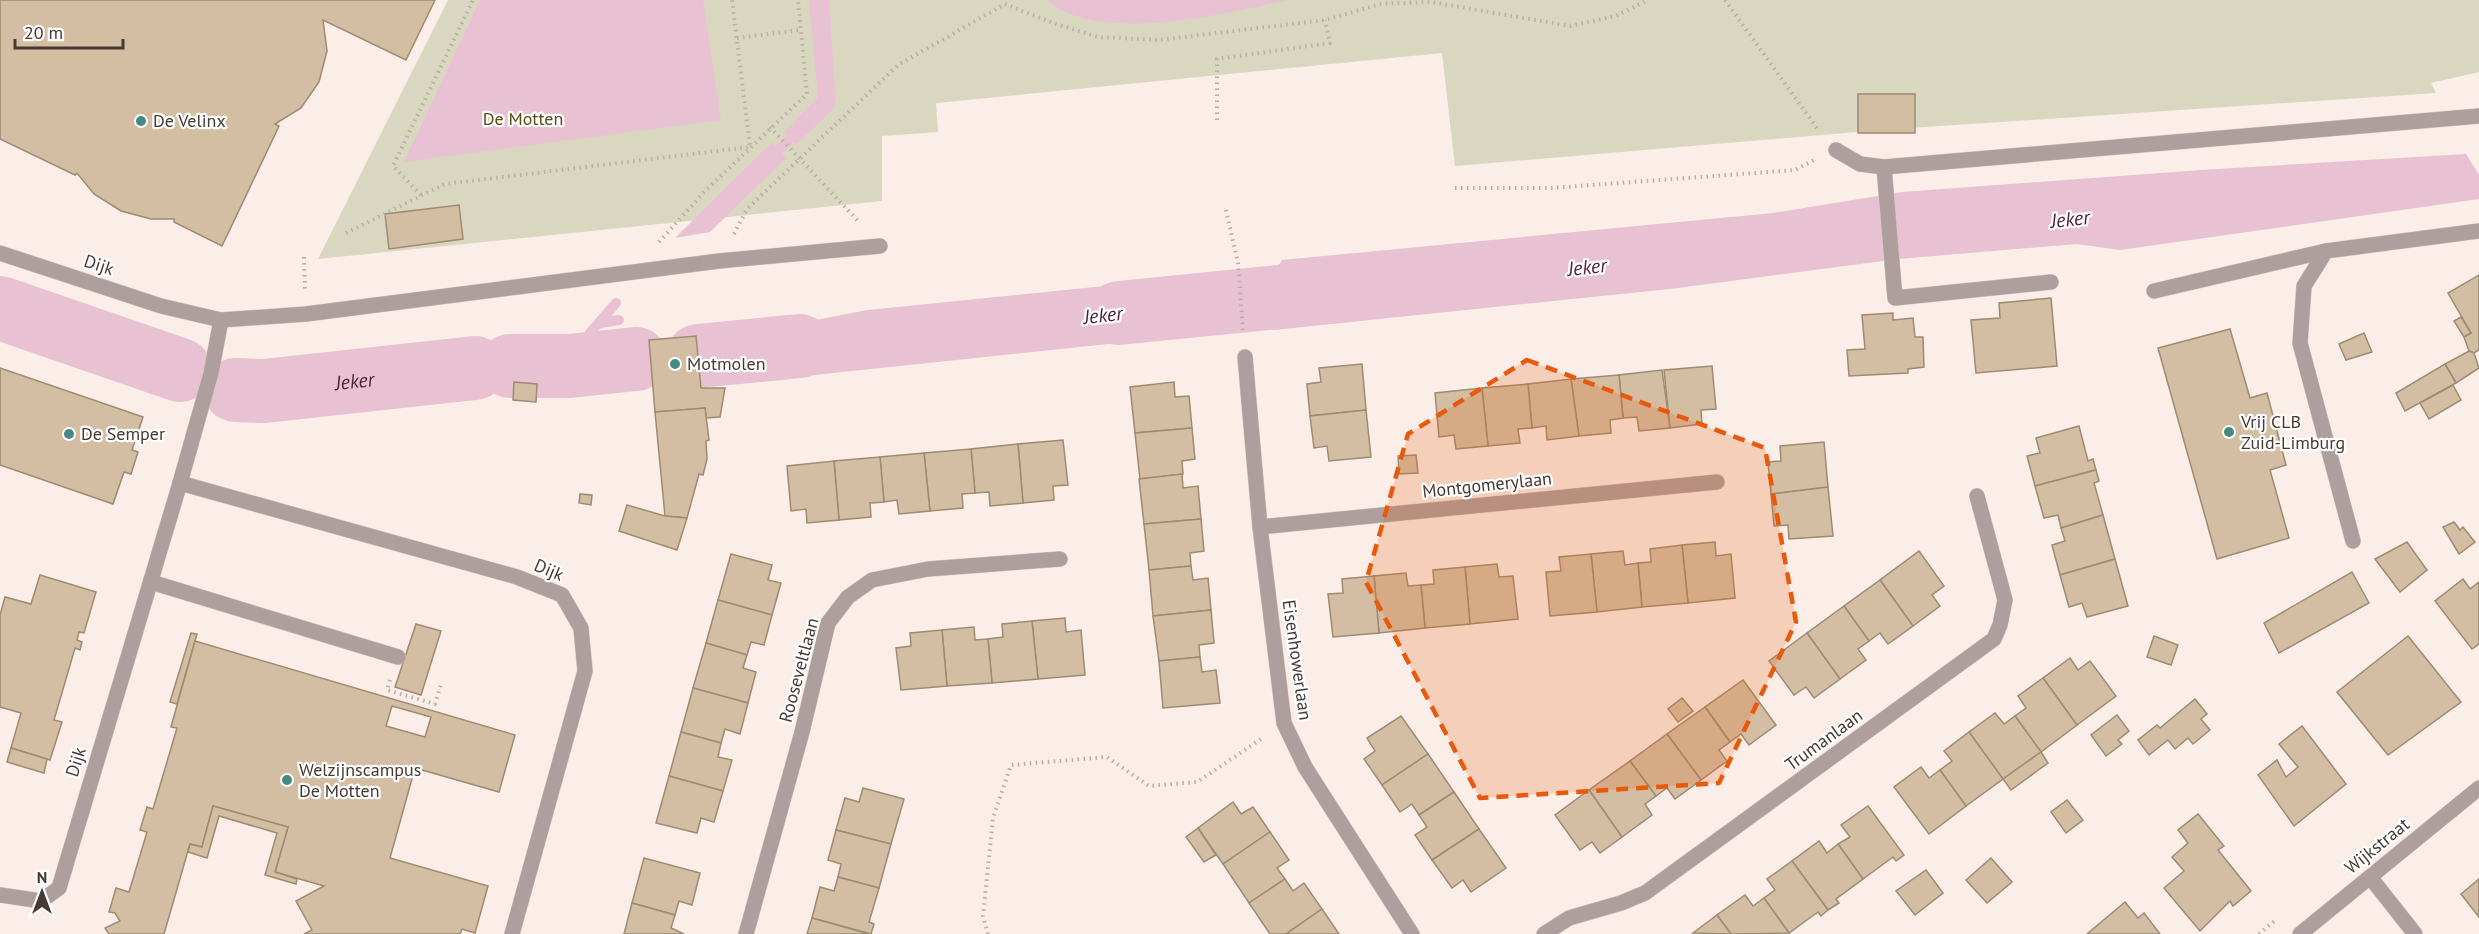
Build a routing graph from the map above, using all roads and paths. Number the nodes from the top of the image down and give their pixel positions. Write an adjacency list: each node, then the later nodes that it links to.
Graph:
1 (473, 0): 18 (path)
2 (732, 0): 9 (path)
3 (798, 0): 8 (path)
4 (1648, 0): 7 (path)
5 (1725, 0): 14 (path)
6 (1005, 2): 7 (path); 15 (path)
7 (1325, 20): 11 (path)
8 (800, 30): 9 (path); 12 (path)
9 (736, 38): 13 (path)
10 (2479, 116): 16 (street)
11 (1217, 120)
12 (770, 128): 13 (path); 15 (path)
13 (750, 147): 18 (path); 26 (path)
14 (1836, 150): 16 (street); 17 (path)
15 (798, 158): 22 (path); 25 (path)
16 (1884, 166): 27 (street)
17 (1455, 188)
18 (421, 195): 21 (path)
19 (1226, 210): 30 (path)
20 (2479, 231): 23 (street)
21 (346, 233)
22 (880, 246): 25 (street, Dijk)
23 (2326, 251): 28 (street); 35 (street)
24 (0, 253): 29 (street, Dijk)
25 (719, 261): 26 (street, Dijk)
26 (630, 274): 29 (street, Dijk)
27 (2051, 282)
28 (2154, 291)
29 (221, 321): 32 (street, Dijk)
30 (1245, 357): 34 (street, Eisenhowerlaan)
31 (1717, 482): 34 (street, Montgomerylaan)
32 (180, 483): 37 (street, Dijk); 44 (street, Dijk)
33 (1977, 496): 48 (street, Trumanlaan)
34 (1260, 527): 40 (street, Eisenhowerlaan)
35 (2353, 541)
36 (1060, 559): 45 (street, Rooseveltlaan)
37 (151, 582): 38 (street); 43 (street, Dijk)
38 (398, 657): 39 (path)
39 (441, 684)
40 (1284, 723): 46 (path); 47 (street, Eisenhowerlaan)
41 (2479, 788): 42 (street, Wijkstraat)
42 (2370, 877): 49 (street, Wijkstraat); 50 (street)
43 (0, 895)
44 (512, 934)
45 (746, 934)
46 (988, 934)
47 (1412, 934)
48 (1544, 934)
49 (2300, 934)
50 (2415, 934)

